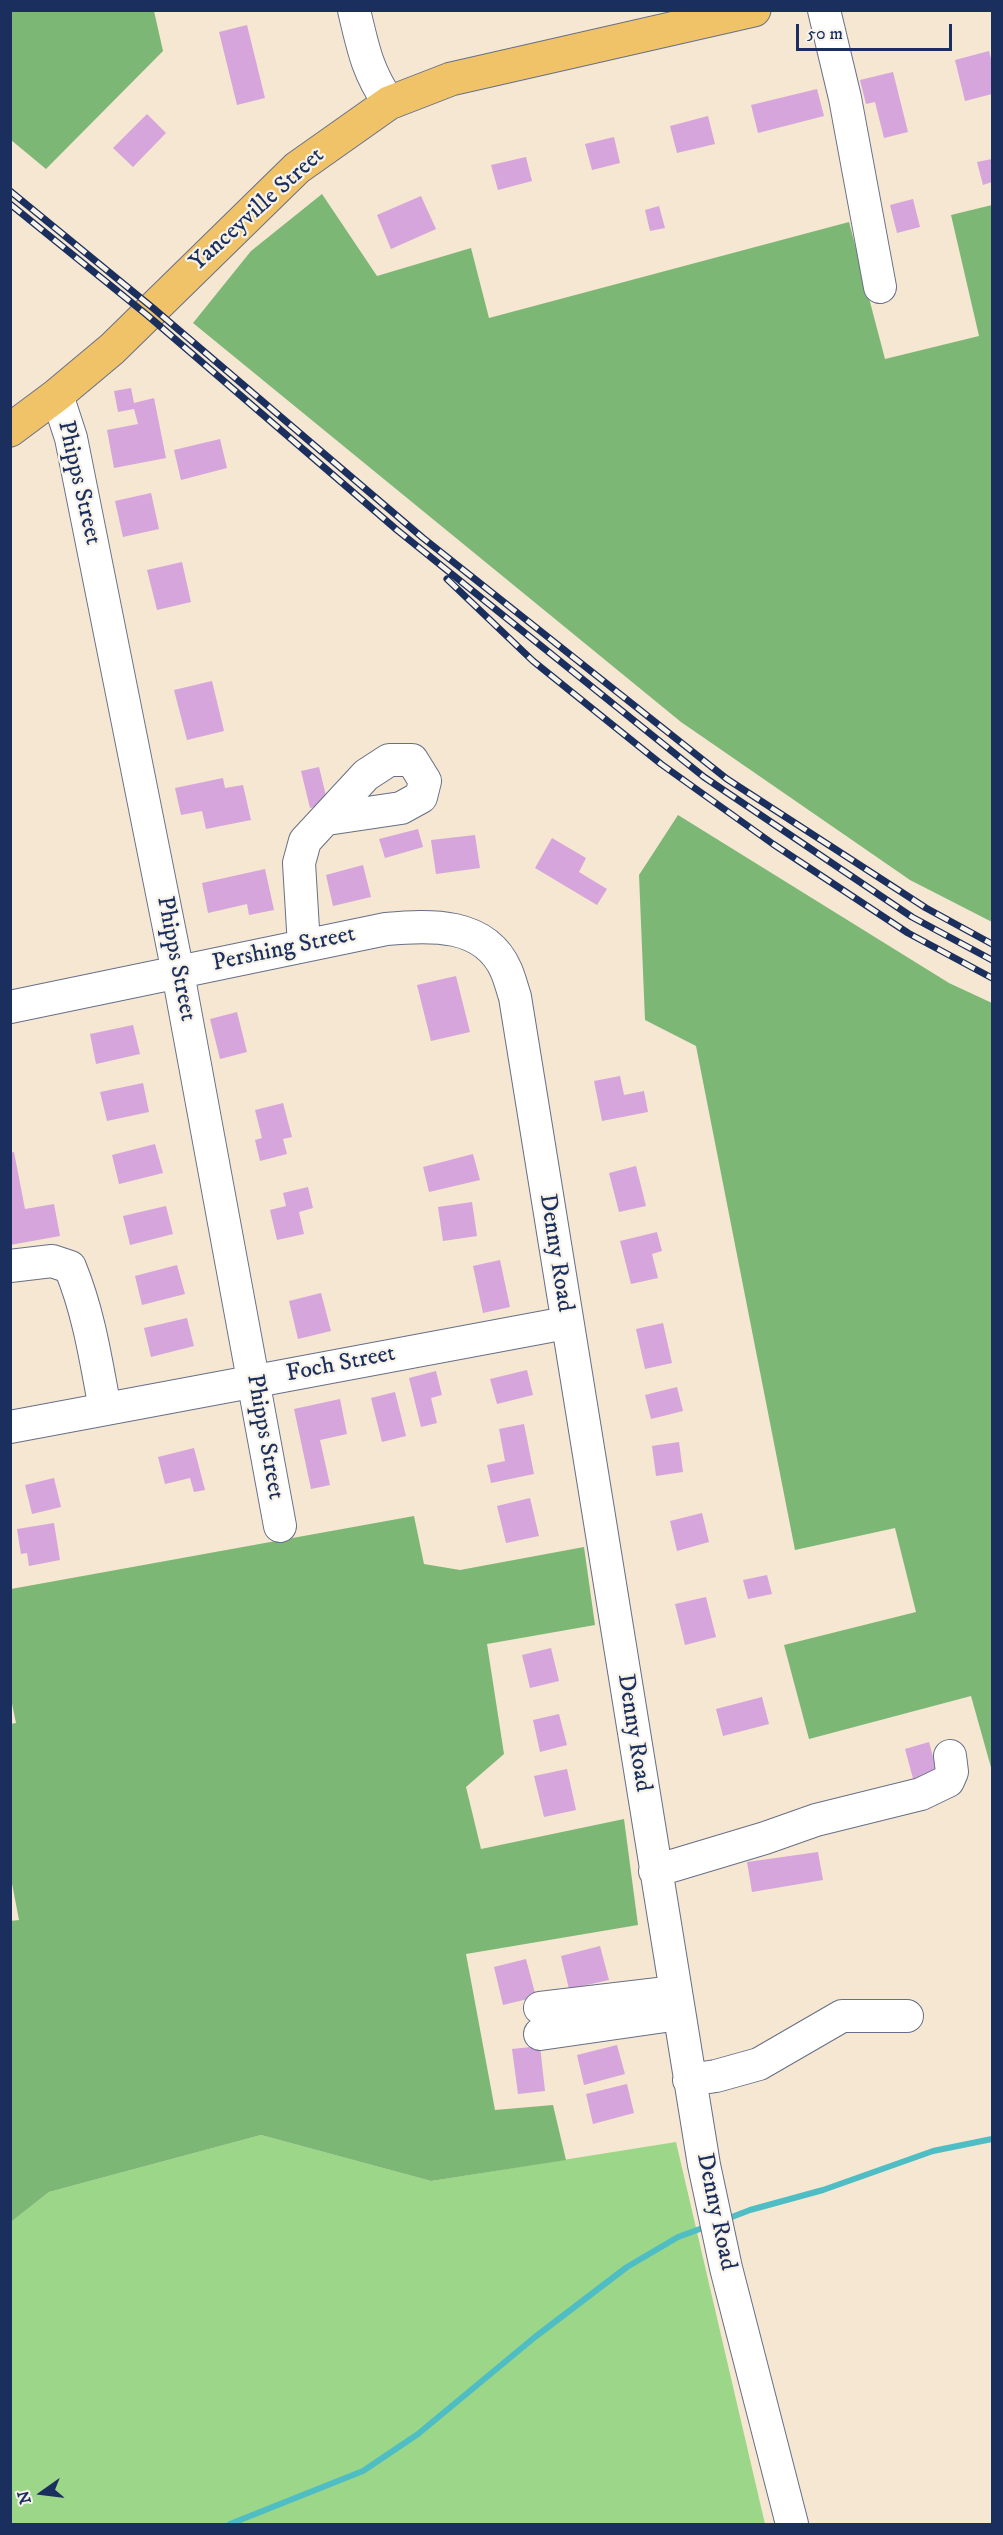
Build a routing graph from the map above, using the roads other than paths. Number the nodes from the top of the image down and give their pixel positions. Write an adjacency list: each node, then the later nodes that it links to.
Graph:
1 (354, 10): 4 (street)
2 (754, 10): 4 (main road, Yanceyville Street)
3 (824, 10): 5 (street)
4 (389, 103): 6 (main road, Yanceyville Street)
5 (880, 287)
6 (57, 395): 7 (main road, Yanceyville Street); 11 (street, Phipps Street)
7 (10, 430)
8 (327, 819): 10 (street)
9 (486, 942): 10 (street, Pershing Street); 14 (street, Denny Road)
10 (304, 946): 11 (street, Pershing Street)
11 (178, 973): 12 (street, Pershing Street); 15 (street, Phipps Street)
12 (10, 1007)
13 (10, 1266): 16 (street)
14 (566, 1323): 15 (street, Foch Street); 20 (street, Denny Road)
15 (254, 1381): 16 (street, Foch Street); 18 (street, Phipps Street)
16 (105, 1409): 17 (street, Foch Street)
17 (10, 1427)
18 (280, 1526)
19 (950, 1756): 20 (street)
20 (656, 1871): 21 (street, Denny Road)
21 (677, 2003): 23 (street); 24 (street, Denny Road)
22 (907, 2016): 24 (street)
23 (540, 2021)
24 (689, 2080): 25 (street, Denny Road)
25 (792, 2524)

